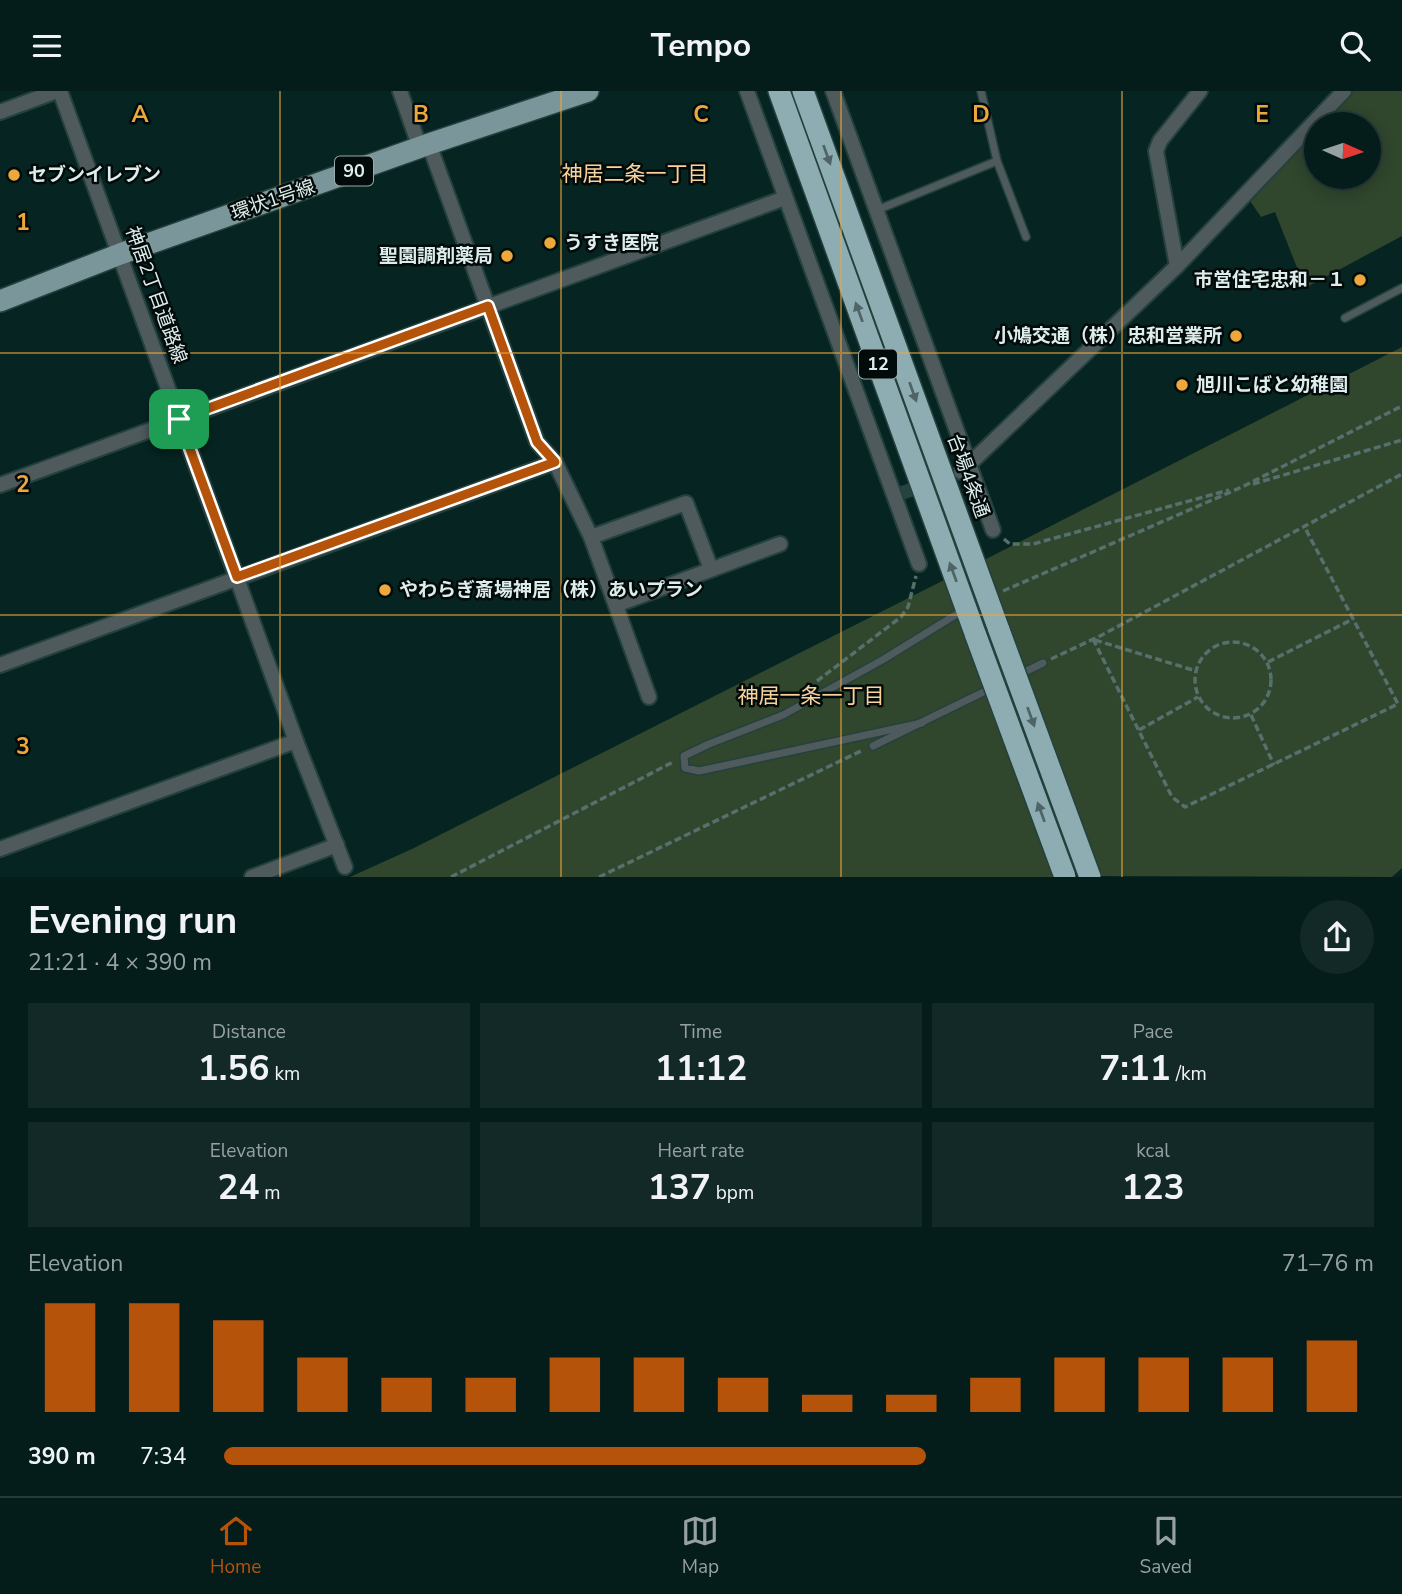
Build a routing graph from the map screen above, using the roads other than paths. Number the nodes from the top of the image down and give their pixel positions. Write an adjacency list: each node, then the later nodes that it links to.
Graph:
1 (58, 91): 11 (street); 17 (street, 神居2丁目道路線)
2 (400, 91): 12 (street)
3 (588, 91): 12 (main road, 環状1号線 / 90)
4 (747, 91): 14 (street)
5 (779, 91): 35 (highway, 12, one-way to 5)
6 (803, 91): 33 (highway, 台場4条通 / 12, one-way to 33)
7 (833, 91): 15 (street)
8 (981, 91): 13 (lane)
9 (1200, 91): 18 (street)
10 (1344, 91): 18 (street)
11 (0, 112)
12 (425, 146): 17 (main road, 環状1号線 / 90); 21 (street)
13 (997, 161): 15 (lane); 16 (lane)
14 (785, 198): 21 (street); 30 (street)
15 (876, 210): 25 (street)
16 (1026, 237)
17 (120, 254): 20 (main road, 環状1号線 / 90); 23 (street, 神居2丁目道路線)
18 (1177, 267): 25 (street)
19 (1402, 288): 22 (lane)
20 (0, 301)
21 (488, 306): 23 (street); 24 (street)
22 (1345, 318)
23 (179, 419): 26 (street); 32 (street, 神居2丁目道路線)
24 (555, 462): 28 (street); 32 (street)
25 (965, 469): 27 (street)
26 (0, 485)
27 (993, 530)
28 (591, 537): 31 (street); 34 (street)
29 (780, 544): 31 (street)
30 (919, 564)
31 (711, 569): 34 (street)
32 (237, 577): 37 (street); 40 (street, 神居2丁目道路線)
33 (988, 598): 35 (lane); 47 (highway, 台場4条通 / 12, one-way to 47, bridge)
34 (616, 605): 38 (street)
35 (966, 608): 39 (lane); 46 (highway, 12, one-way to 35, bridge)
36 (1043, 663): 39 (lane)
37 (0, 664)
38 (649, 697)
39 (922, 723): 41 (lane)
40 (296, 741): 42 (street, 神居2丁目道路線); 43 (street)
41 (873, 745)
42 (337, 845): 44 (street, 神居2丁目道路線); 45 (street)
43 (0, 849)
44 (345, 867)
45 (252, 877)
46 (1065, 877)
47 (1090, 877)

